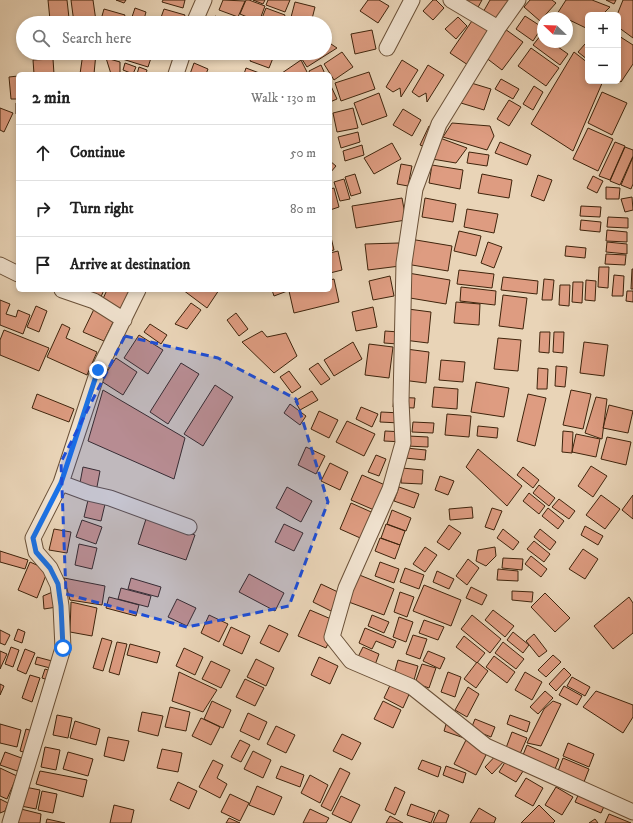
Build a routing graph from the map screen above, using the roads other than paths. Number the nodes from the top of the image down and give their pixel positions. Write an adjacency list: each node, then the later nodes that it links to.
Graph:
1 (204, 0): 5 (street)
2 (412, 0): 7 (street)
3 (451, 0): 6 (street)
4 (518, 0): 6 (street)
5 (197, 16)
6 (498, 28): 17 (street)
7 (387, 48)
8 (181, 60): 9 (street)
9 (177, 72)
10 (0, 265): 11 (street)
11 (16, 273)
12 (68, 292): 14 (street)
13 (137, 292): 14 (street)
14 (124, 320): 15 (street)
15 (61, 483): 16 (street); 18 (street)
16 (188, 528)
17 (633, 812)
18 (10, 823)

